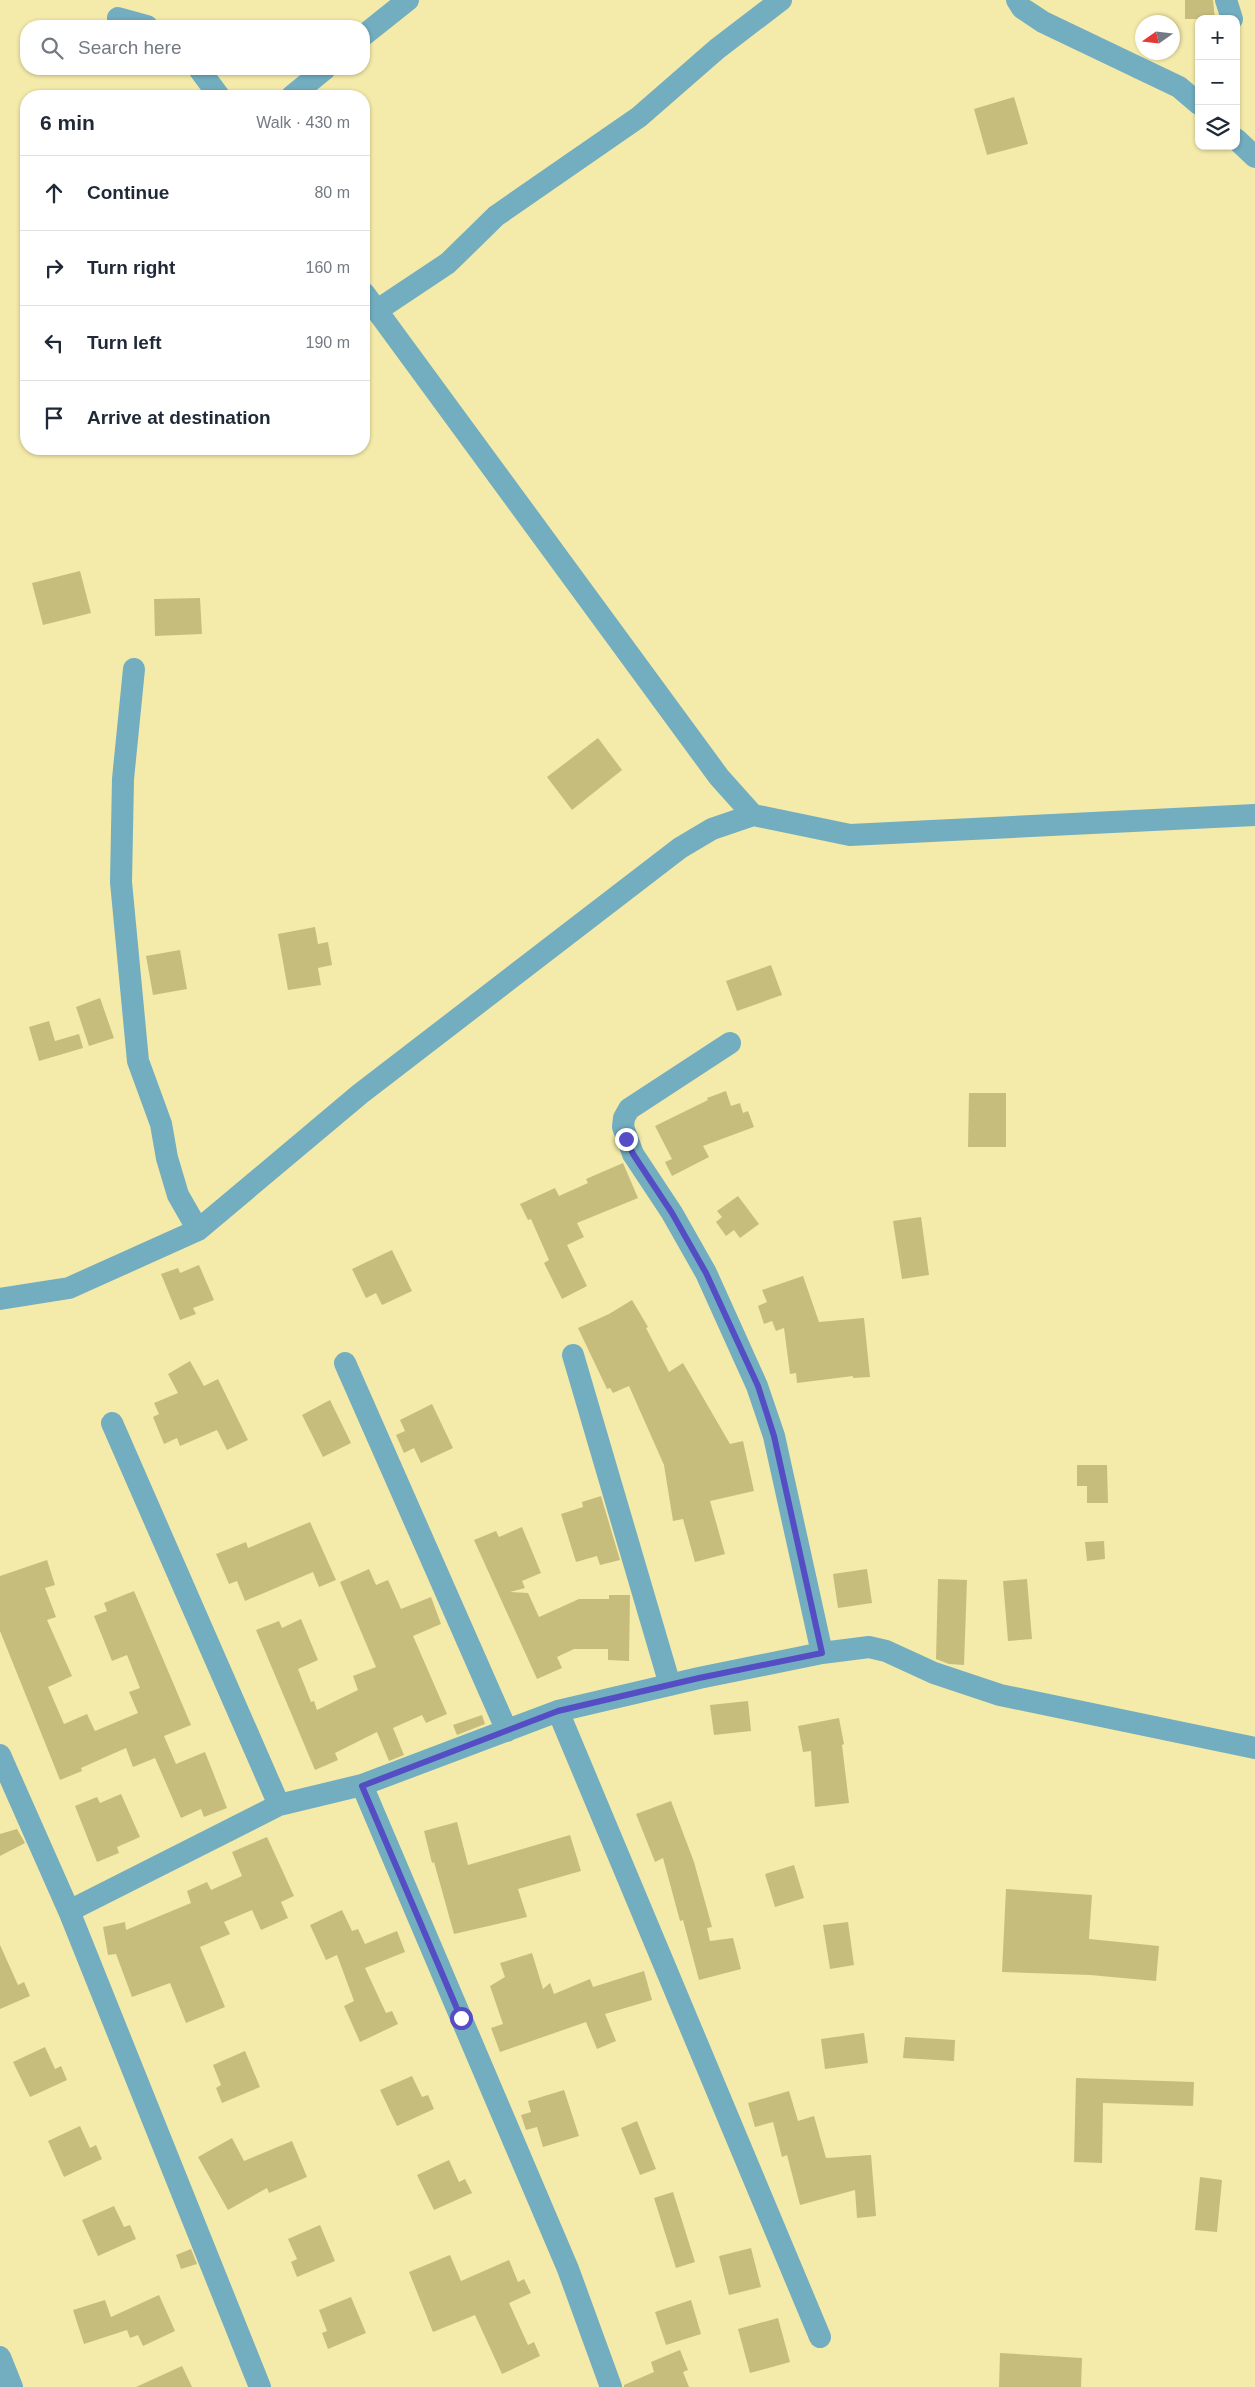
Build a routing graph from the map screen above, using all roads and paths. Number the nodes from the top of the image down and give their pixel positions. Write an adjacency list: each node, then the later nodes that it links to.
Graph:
1 (408, 0): 8 (street)
2 (781, 0): 16 (street)
3 (1017, 0): 13 (street)
4 (1226, 0): 5 (street)
5 (1231, 15)
6 (118, 18): 7 (street)
7 (125, 20)
8 (370, 31)
9 (203, 75): 11 (street)
10 (317, 75): 12 (street)
11 (214, 90)
12 (299, 90)
13 (1195, 101)
14 (1240, 143): 15 (street)
15 (1255, 157)
16 (370, 302): 18 (street)
17 (134, 669): 21 (street)
18 (753, 815): 19 (street); 21 (street)
19 (1255, 815)
20 (730, 1043): 26 (street)
21 (198, 1230): 22 (street)
22 (0, 1299)
23 (574, 1354): 27 (street)
24 (346, 1363): 29 (street)
25 (112, 1423): 33 (street)
26 (822, 1653): 27 (street); 30 (street)
27 (670, 1685): 28 (street)
28 (558, 1711): 29 (street); 35 (street)
29 (507, 1732): 32 (street)
30 (1255, 1748)
31 (0, 1756): 34 (street)
32 (362, 1786): 33 (street); 39 (street)
33 (278, 1805): 34 (street)
34 (69, 1912): 38 (street)
35 (820, 2337)
36 (0, 2357): 37 (street)
37 (12, 2387)
38 (260, 2387)
39 (611, 2387)

